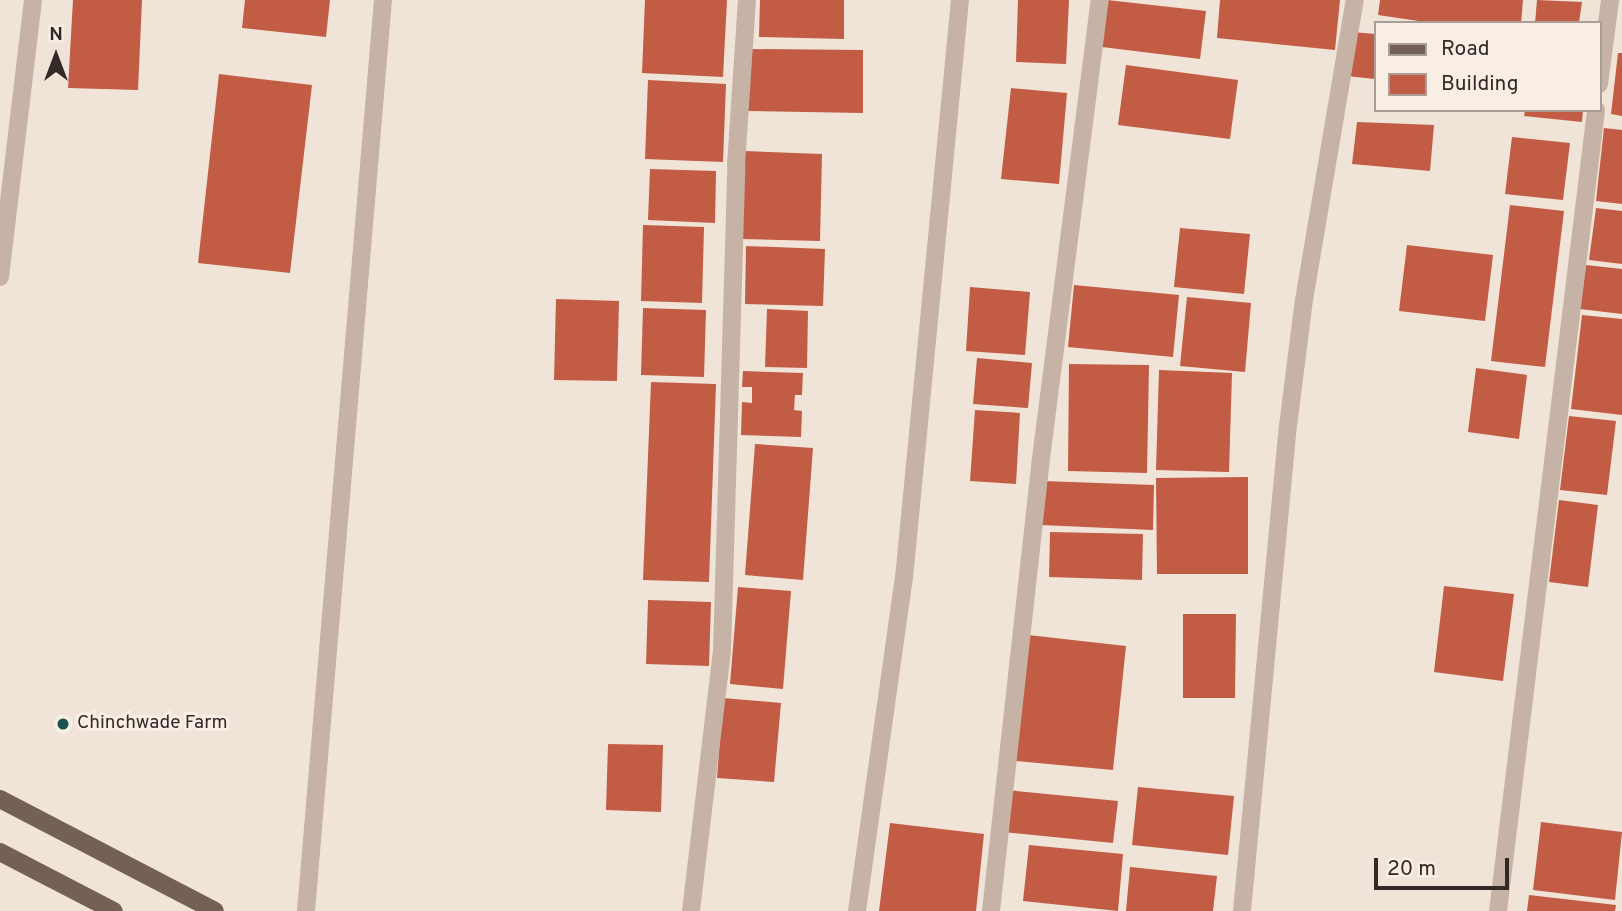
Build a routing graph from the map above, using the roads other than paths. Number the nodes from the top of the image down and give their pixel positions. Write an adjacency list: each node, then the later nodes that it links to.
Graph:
1 (33, 0): 10 (street)
2 (383, 0): 15 (street)
3 (747, 0): 16 (street)
4 (960, 0): 17 (street)
5 (1100, 0): 18 (street)
6 (1355, 0): 19 (street)
7 (1610, 0): 8 (street)
8 (1601, 69)
9 (1596, 112): 20 (street)
10 (0, 277)
11 (0, 799): 14 (main road)
12 (0, 852): 13 (main road)
13 (114, 911)
14 (215, 911)
15 (306, 911)
16 (691, 911)
17 (857, 911)
18 (991, 911)
19 (1242, 911)
20 (1498, 911)

